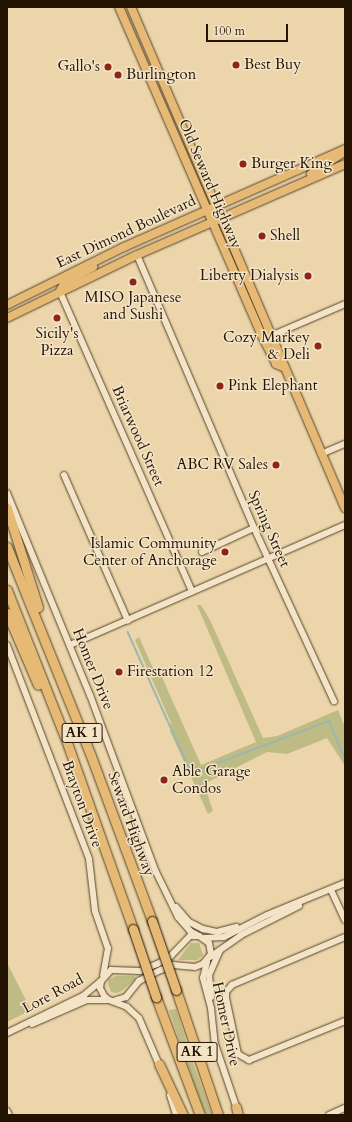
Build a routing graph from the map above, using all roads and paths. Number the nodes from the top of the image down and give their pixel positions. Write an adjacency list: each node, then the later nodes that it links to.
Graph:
1 (120, 7): 3 (main road, Old Seward Highway)
2 (131, 7): 4 (main road, Old Seward Highway)
3 (123, 16): 4 (main road); 9 (main road, Old Seward Highway)
4 (153, 60): 8 (main road, Old Seward Highway)
5 (345, 150): 7 (main road); 8 (main road, East Dimond Boulevard)
6 (345, 164): 7 (main road, East Dimond Boulevard)
7 (279, 193): 10 (main road, East Dimond Boulevard)
8 (215, 206): 9 (main road, East Dimond Boulevard); 10 (main road, Old Seward Highway)
9 (206, 210): 11 (main road, Old Seward Highway); 12 (main road, East Dimond Boulevard)
10 (221, 219): 11 (main road, East Dimond Boulevard); 19 (main road, Old Seward Highway)
11 (212, 223): 13 (main road, East Dimond Boulevard); 14 (main road, Old Seward Highway)
12 (117, 250): 15 (main road); 17 (main road, East Dimond Boulevard)
13 (137, 255): 15 (main road, East Dimond Boulevard); 28 (street, Spring Street)
14 (238, 283): 19 (main road); 20 (main road, Old Seward Highway)
15 (60, 292): 18 (main road, East Dimond Boulevard); 33 (street, Briarwood Street)
16 (345, 304): 19 (street)
17 (7, 305)
18 (7, 318)
19 (273, 335): 20 (main road, Old Seward Highway)
20 (283, 367): 22 (main road, Old Seward Highway)
21 (345, 444): 22 (street)
22 (321, 454): 26 (main road, Old Seward Highway)
23 (64, 475): 35 (street)
24 (7, 493): 37 (street, Homer Drive)
25 (7, 508): 38 (highway)
26 (345, 508)
27 (345, 525): 31 (street)
28 (254, 528): 30 (street); 31 (street, Spring Street)
29 (7, 547): 38 (highway, Seward Highway / AK 1)
30 (202, 552)
31 (269, 559): 33 (street); 39 (street, Spring Street)
32 (7, 590): 40 (highway, AK 1)
33 (192, 591): 35 (street)
34 (7, 613): 40 (highway)
35 (128, 621): 37 (street)
36 (7, 644): 51 (street, Brayton Drive)
37 (70, 645): 42 (street, Homer Drive)
38 (59, 673): 65 (highway, Seward Highway / AK 1, bridge)
39 (334, 701)
40 (86, 795): 64 (highway, AK 1, bridge)
41 (345, 883): 43 (street)
42 (164, 890): 45 (street); 47 (street, Homer Drive)
43 (331, 890): 44 (street); 46 (street)
44 (318, 895): 45 (street); 49 (street)
45 (255, 920): 47 (street)
46 (345, 920)
47 (202, 937): 50 (street); 51 (street, Lore Road)
48 (345, 937): 54 (street)
49 (223, 946): 50 (street); 53 (street)
50 (209, 959): 52 (street); 53 (street, Homer Drive)
51 (102, 979): 52 (street); 55 (street, Lore Road)
52 (111, 1000): 55 (street, Lore Road); 57 (street)
53 (211, 1008): 60 (street, Homer Drive)
54 (345, 1021)
55 (17, 1029): 56 (street, Lore Road)
56 (7, 1033)
57 (159, 1064): 62 (street); 63 (highway)
58 (345, 1108): 66 (street)
59 (7, 1111): 61 (street)
60 (238, 1112)
61 (9, 1115)
62 (176, 1115)
63 (183, 1115)
64 (200, 1115)
65 (218, 1115)
66 (329, 1115)

